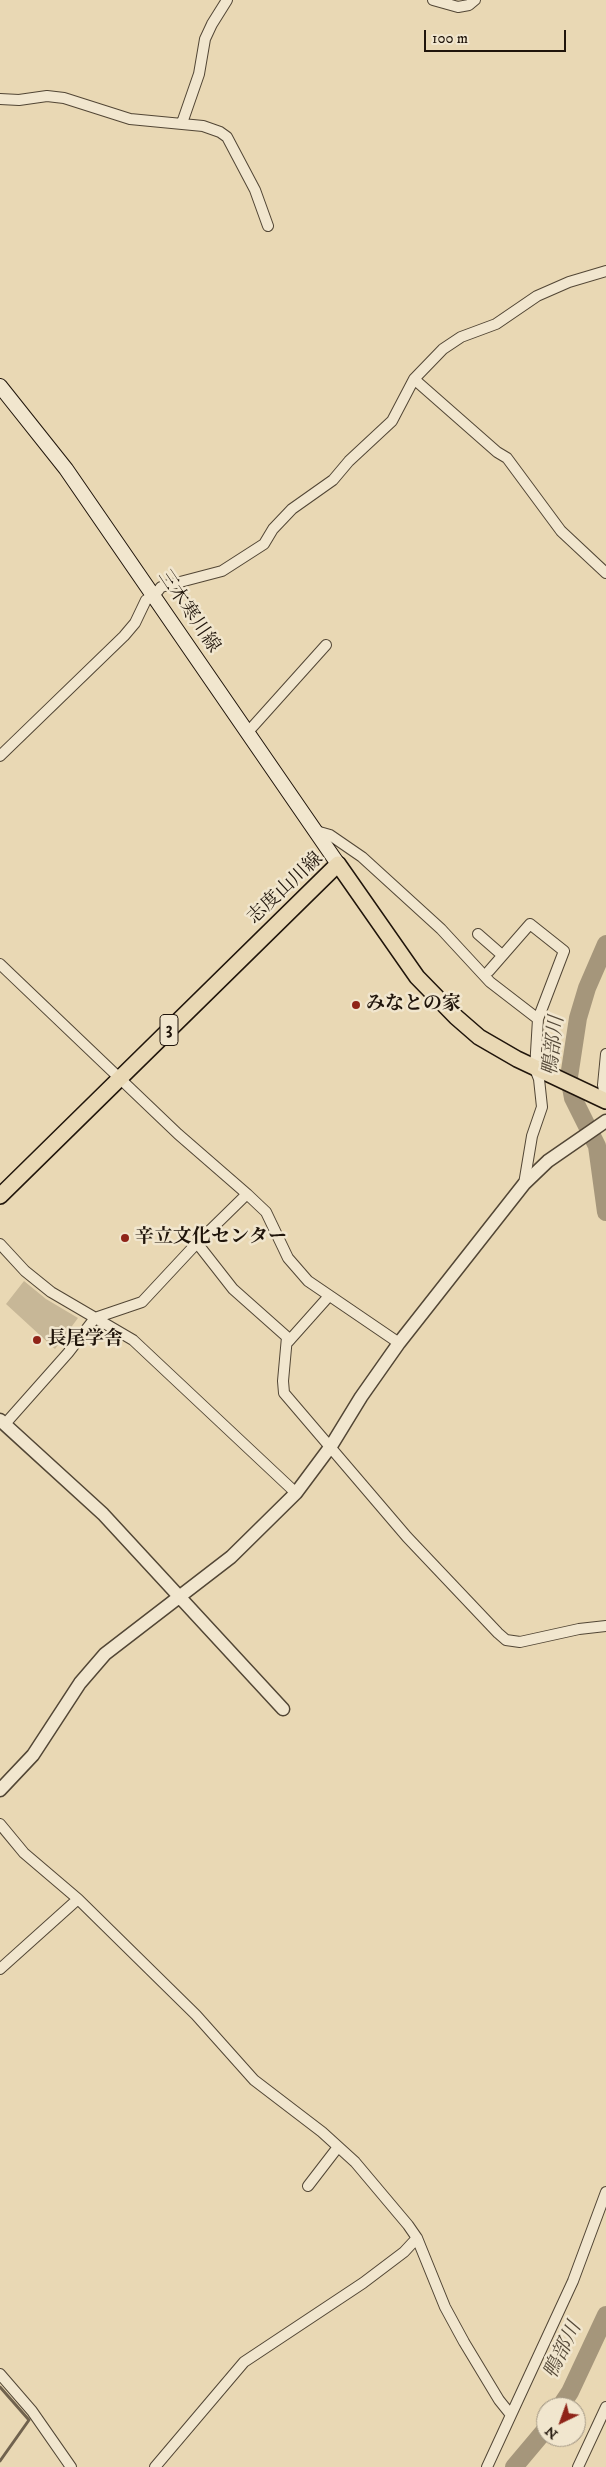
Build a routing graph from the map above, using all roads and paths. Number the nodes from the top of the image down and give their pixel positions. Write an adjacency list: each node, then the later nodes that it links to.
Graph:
1 (227, 0): 5 (street)
2 (433, 0): 3 (street)
3 (475, 0)
4 (0, 99): 5 (street)
5 (182, 123): 6 (street)
6 (268, 226)
7 (606, 270): 8 (street)
8 (414, 379): 10 (street); 11 (street)
9 (0, 386): 11 (main road, 三木寒川線)
10 (606, 573)
11 (154, 596): 13 (main road, 三木寒川線); 14 (street)
12 (326, 645): 13 (street)
13 (247, 733): 15 (main road, 三木寒川線)
14 (0, 756)
15 (316, 831): 16 (main road, 三木寒川線); 21 (street)
16 (338, 864): 23 (main road, 志度山川線); 24 (main road, 志度山川線 / 3)
17 (478, 934): 18 (street)
18 (502, 956): 20 (street); 21 (street)
19 (0, 964): 24 (street)
20 (489, 971)
21 (538, 1019): 23 (street)
22 (606, 1054): 25 (street)
23 (538, 1070): 25 (main road, 志度山川線); 27 (street)
24 (119, 1080): 28 (street); 29 (main road, 志度山川線 / 3)
25 (605, 1101)
26 (605, 1121): 27 (street)
27 (524, 1184): 35 (street)
28 (248, 1194): 30 (street); 32 (street)
29 (0, 1196)
30 (197, 1243): 33 (street); 34 (street)
31 (0, 1244): 33 (street)
32 (329, 1296): 34 (street); 35 (street)
33 (95, 1318): 36 (street); 38 (street)
34 (288, 1342): 37 (street)
35 (399, 1343): 37 (street)
36 (2, 1422): 39 (street)
37 (331, 1446): 38 (street); 40 (street)
38 (296, 1493): 39 (street)
39 (180, 1598): 41 (street); 42 (street)
40 (606, 1626)
41 (283, 1709)
42 (0, 1790)
43 (0, 1824): 44 (street)
44 (78, 1900): 45 (street); 46 (street)
45 (0, 1969)
46 (338, 2147): 47 (street); 49 (street)
47 (308, 2186)
48 (606, 2192): 52 (street)
49 (418, 2238): 52 (street); 54 (street)
50 (0, 2374): 53 (street)
51 (606, 2407): 56 (street)
52 (511, 2415): 55 (street)
53 (71, 2467)
54 (155, 2467)
55 (487, 2467)
56 (578, 2467)

